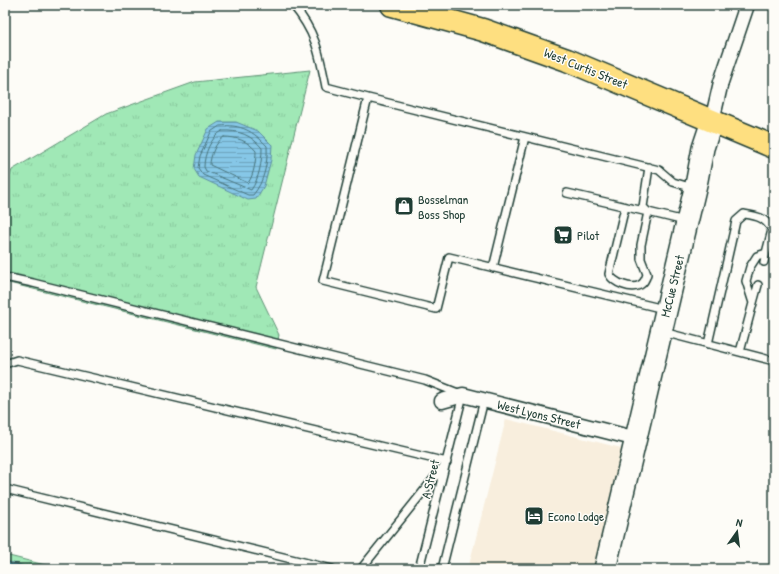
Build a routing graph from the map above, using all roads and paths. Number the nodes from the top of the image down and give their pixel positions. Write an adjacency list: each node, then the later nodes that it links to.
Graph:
1 (293, 5): 4 (lane)
2 (392, 5): 5 (main road, West Curtis Street)
3 (747, 5): 5 (street, McCue Street)
4 (368, 98): 6 (lane); 16 (lane)
5 (712, 121): 7 (main road, West Curtis Street); 9 (main road, McCue Street)
6 (525, 137): 8 (lane); 16 (lane)
7 (774, 147)
8 (649, 167): 9 (lane); 12 (lane)
9 (695, 188): 13 (main road, McCue Street)
10 (567, 193): 11 (lane)
11 (625, 207): 12 (lane); 12 (lane)
12 (648, 212): 13 (lane)
13 (687, 222): 20 (main road, McCue Street)
14 (766, 252): 15 (lane); 19 (lane); 22 (lane)
15 (764, 262)
16 (493, 268): 20 (lane)
17 (5, 277): 26 (lane)
18 (758, 284): 19 (lane)
19 (753, 303): 23 (lane)
20 (666, 309): 21 (main road, McCue Street)
21 (661, 331): 22 (lane); 29 (main road, McCue Street)
22 (708, 344): 23 (lane)
23 (740, 352): 24 (lane)
24 (774, 361)
25 (5, 364): 30 (lane)
26 (463, 395): 27 (street, West Lyons Street); 28 (street, West Lyons Street); 30 (lane, A Street)
27 (484, 400): 29 (street, West Lyons Street); 35 (lane)
28 (442, 401)
29 (637, 439): 36 (main road, McCue Street)
30 (447, 462): 33 (lane); 34 (lane, A Street)
31 (5, 490): 32 (lane)
32 (332, 569)
33 (362, 569)
34 (420, 569)
35 (442, 569)
36 (605, 569)

